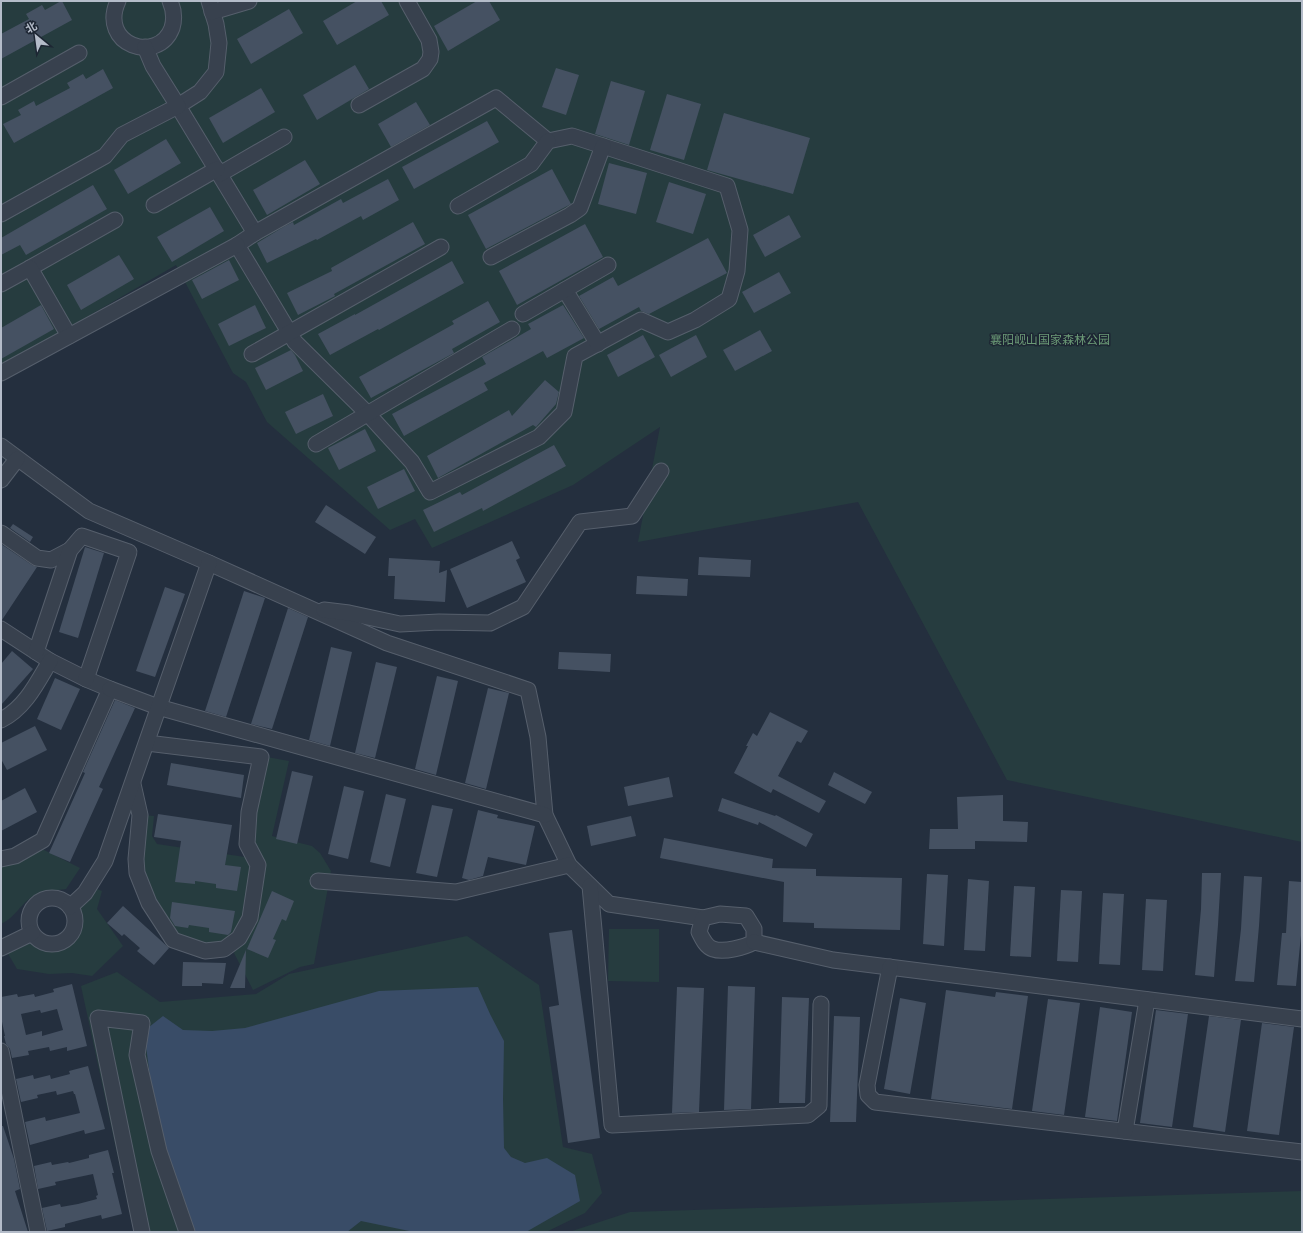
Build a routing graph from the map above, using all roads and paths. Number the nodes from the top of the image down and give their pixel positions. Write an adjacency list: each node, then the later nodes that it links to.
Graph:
1 (118, 1): 6 (street)
2 (170, 1): 6 (street)
3 (249, 1): 5 (street)
4 (407, 1): 9 (street)
5 (211, 6): 10 (street)
6 (145, 47): 10 (street)
7 (79, 53): 8 (street)
8 (1, 97)
9 (359, 105)
10 (178, 106): 14 (street); 17 (street)
11 (284, 137): 14 (street)
12 (548, 141): 13 (street); 16 (street); 19 (street)
13 (603, 146): 22 (street); 31 (street)
14 (218, 171): 15 (street); 19 (street)
15 (154, 205)
16 (458, 206)
17 (1, 214)
18 (115, 220): 24 (street)
19 (255, 233): 20 (street)
20 (237, 245): 29 (street); 30 (street)
21 (441, 247): 29 (street)
22 (491, 257)
23 (608, 265): 26 (street)
24 (30, 268): 25 (street); 30 (street)
25 (1, 284)
26 (565, 290): 27 (street); 31 (street)
27 (523, 314)
28 (512, 329): 34 (street)
29 (290, 333): 32 (street); 34 (street)
30 (69, 336): 33 (street)
31 (598, 344): 34 (street)
32 (252, 354)
33 (1, 373)
34 (368, 414): 35 (street)
35 (316, 444)
36 (1, 446): 37 (street)
37 (17, 459): 39 (street); 40 (street)
38 (661, 471): 45 (street)
39 (1, 480)
40 (96, 514): 42 (street); 44 (street)
41 (1, 533): 43 (street)
42 (82, 536): 43 (street); 49 (street)
43 (70, 550): 47 (street)
44 (209, 563): 45 (street); 51 (street)
45 (311, 609): 55 (street)
46 (1, 629): 47 (street)
47 (36, 652): 48 (street)
48 (50, 661): 49 (street); 52 (street)
49 (86, 679): 50 (street)
50 (110, 689): 51 (street); 56 (street)
51 (158, 707): 53 (street); 55 (street)
52 (1, 720)
53 (147, 743): 54 (street); 54 (street)
54 (133, 784): 60 (street)
55 (545, 815): 57 (street)
56 (1, 859)
57 (568, 865): 58 (street); 59 (street)
58 (318, 881)
59 (590, 886): 61 (street); 67 (street)
60 (70, 907): 62 (street); 62 (street)
61 (702, 918): 63 (street); 63 (street)
62 (32, 933): 64 (street)
63 (754, 942): 65 (street)
64 (1, 948)
65 (890, 967): 66 (street); 71 (street)
66 (1147, 1000): 68 (street); 71 (street)
67 (821, 1004)
68 (1302, 1019)
69 (1, 1050): 70 (street)
70 (6, 1103): 73 (street)
71 (1126, 1131): 72 (street)
72 (1302, 1152)
73 (38, 1232)
74 (142, 1232): 75 (street)
75 (187, 1232)

